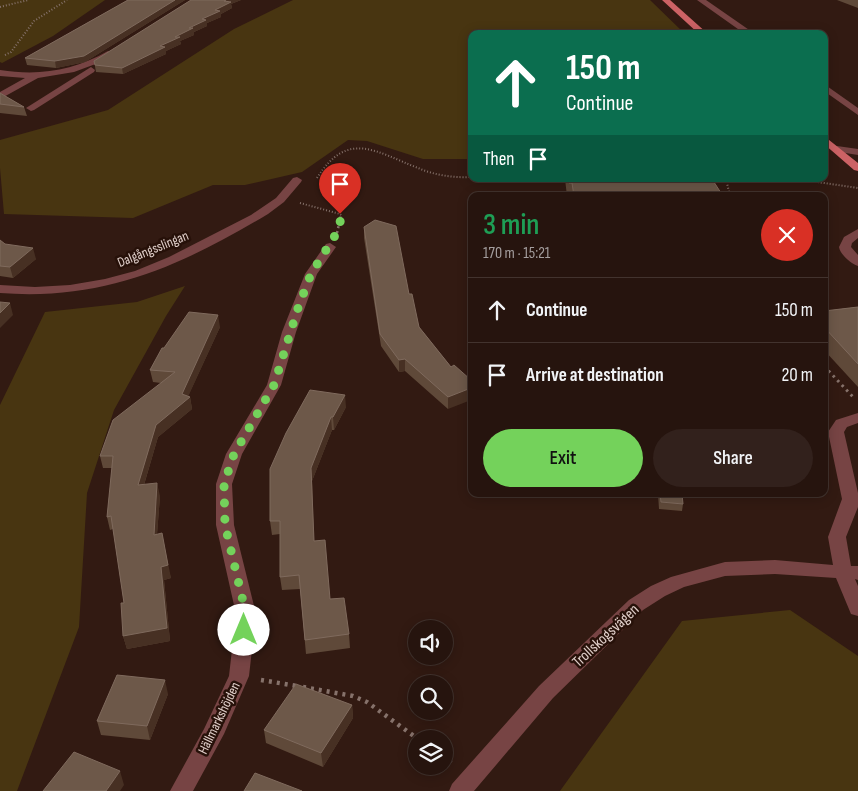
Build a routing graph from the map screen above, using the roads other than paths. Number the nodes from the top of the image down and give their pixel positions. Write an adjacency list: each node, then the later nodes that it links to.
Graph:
1 (666, 0): 3 (main road)
2 (701, 0): 4 (street)
3 (700, 30)
4 (745, 30)
5 (115, 50): 6 (street)
6 (99, 60): 8 (street); 11 (street)
7 (0, 73): 8 (street)
8 (36, 76): 10 (street)
9 (828, 90): 12 (street)
10 (0, 96)
11 (31, 108)
12 (858, 112)
13 (828, 141): 14 (main road)
14 (837, 149): 15 (street); 16 (main road)
15 (858, 152)
16 (858, 168)
17 (297, 180): 22 (street, Dalgångsslingan)
18 (858, 233): 19 (street)
19 (852, 240): 21 (street)
20 (330, 247): 27 (street, Hällmarkshöjden)
21 (858, 262)
22 (0, 290)
23 (858, 418): 24 (street)
24 (854, 500): 25 (street)
25 (851, 573): 26 (street); 28 (street, Trollskogsvägen)
26 (858, 609)
27 (181, 791)
28 (460, 791)

